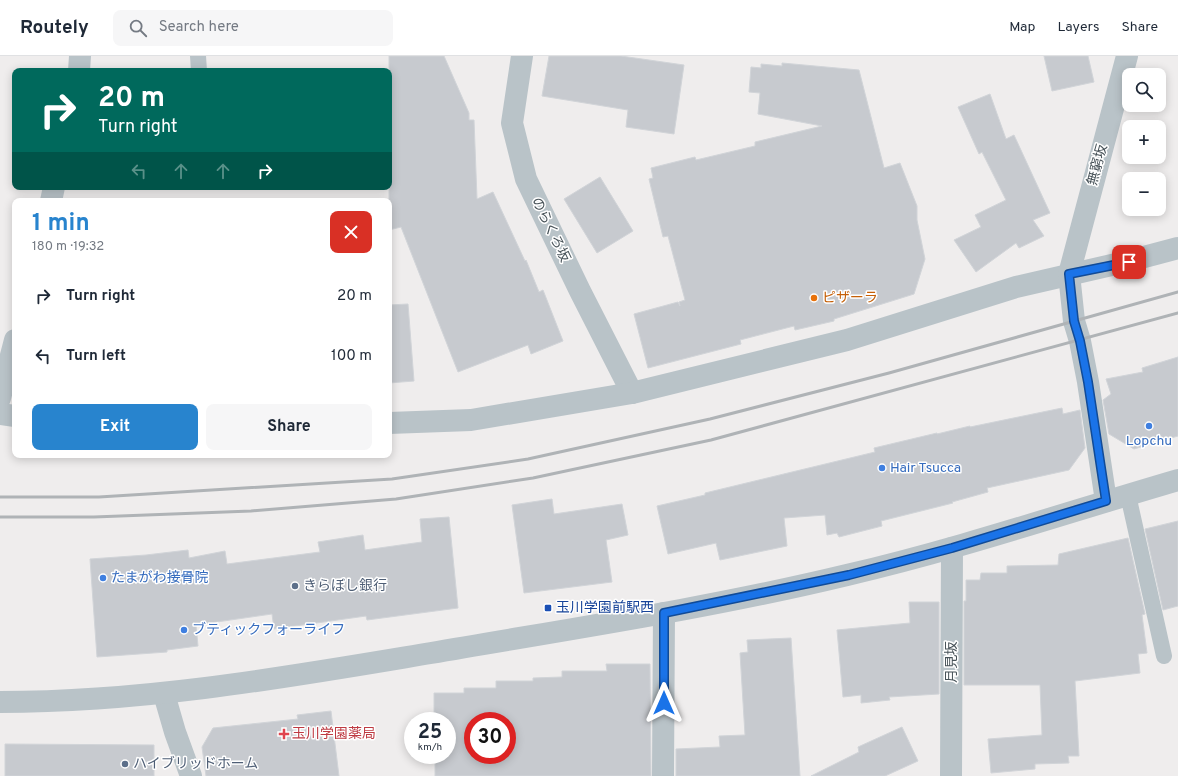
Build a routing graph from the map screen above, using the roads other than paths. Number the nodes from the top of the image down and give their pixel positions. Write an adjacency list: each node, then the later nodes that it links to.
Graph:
1 (80, 56): 5 (street)
2 (198, 56): 6 (lane)
3 (522, 56): 10 (street, のらくろ坂)
4 (1127, 56): 8 (street, 無窮坂)
5 (79, 68)
6 (199, 68)
7 (1178, 248): 8 (street)
8 (1069, 274): 10 (street); 17 (street)
9 (12, 352): 11 (street)
10 (632, 393): 14 (street)
11 (0, 398)
12 (0, 414): 13 (street)
13 (12, 416)
14 (392, 423)
15 (1178, 480): 16 (street)
16 (1128, 495): 17 (street); 20 (lane)
17 (1106, 501): 18 (street)
18 (952, 548): 19 (street); 25 (street, 月見坂)
19 (664, 613): 21 (street); 24 (street)
20 (1164, 656)
21 (164, 694): 22 (street); 23 (street)
22 (0, 702)
23 (191, 776)
24 (663, 776)
25 (951, 776)

